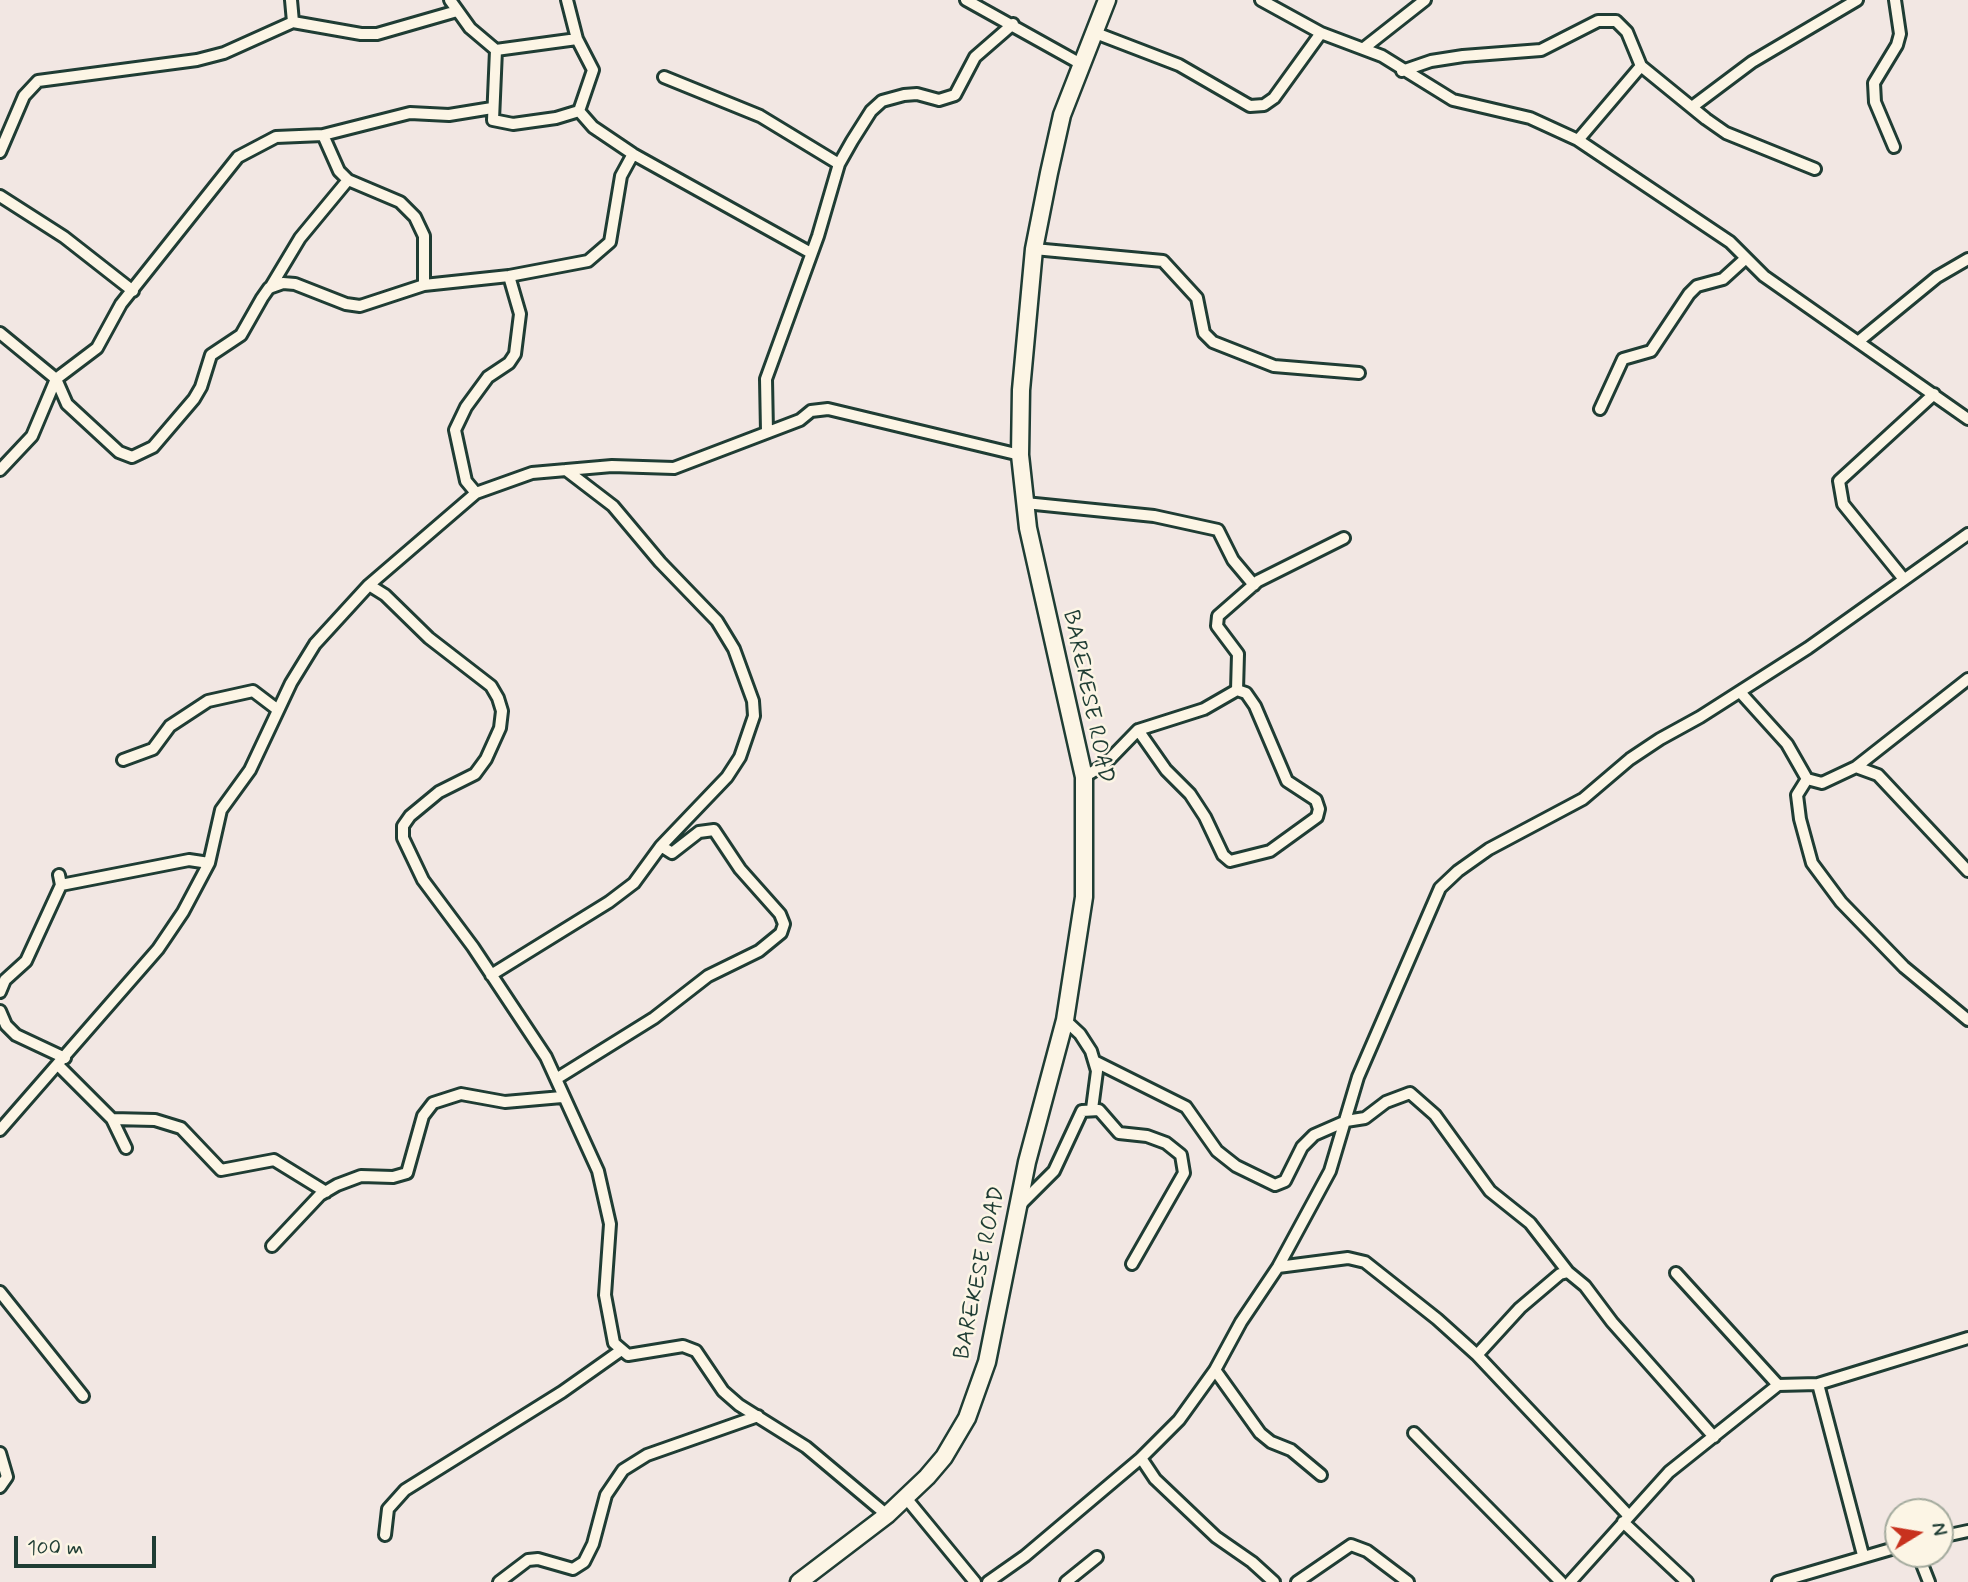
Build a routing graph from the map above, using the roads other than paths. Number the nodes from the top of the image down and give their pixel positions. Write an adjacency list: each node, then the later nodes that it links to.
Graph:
1 (291, 0): 11 (street)
2 (450, 0): 10 (street)
3 (567, 0): 15 (street)
4 (966, 0): 12 (street)
5 (1261, 0): 14 (street)
6 (1425, 0): 16 (street)
7 (1857, 0): 22 (street)
8 (1895, 0): 27 (street)
9 (1103, 2): 13 (main road, BAREKESE ROAD)
10 (457, 11): 11 (street); 17 (street)
11 (293, 22): 28 (street)
12 (1013, 24): 18 (street); 30 (street)
13 (1093, 32): 14 (street); 18 (main road, BAREKESE ROAD)
14 (1321, 33): 16 (street)
15 (577, 39): 17 (street); 24 (street)
16 (1364, 48): 20 (street)
17 (496, 50): 23 (street)
18 (1081, 64): 34 (main road, BAREKESE ROAD)
19 (1641, 66): 20 (street); 22 (street); 26 (street)
20 (1402, 71): 26 (street)
21 (664, 77): 30 (street)
22 (1692, 107): 31 (street)
23 (492, 108): 24 (street); 25 (street)
24 (579, 111): 29 (street)
25 (323, 135): 32 (street); 41 (street)
26 (1578, 140): 36 (street)
27 (1894, 147)
28 (0, 152)
29 (633, 154): 35 (street); 38 (street)
30 (839, 164): 35 (street)
31 (1815, 169)
32 (348, 180): 39 (street); 40 (street)
33 (0, 196): 41 (street)
34 (1034, 249): 44 (street); 50 (main road, BAREKESE ROAD)
35 (811, 253): 49 (street)
36 (1745, 259): 43 (street); 47 (street)
37 (1968, 259): 43 (street)
38 (509, 276): 39 (street); 53 (street)
39 (424, 285): 40 (street)
40 (269, 288): 45 (street)
41 (133, 291): 45 (street)
42 (0, 333): 45 (street)
43 (1859, 341): 46 (street)
44 (1359, 373)
45 (56, 379): 51 (street)
46 (1934, 394): 48 (street); 57 (street)
47 (1600, 409)
48 (1968, 419)
49 (767, 432): 50 (street); 52 (street)
50 (1020, 455): 54 (main road, BAREKESE ROAD)
51 (0, 470)
52 (566, 470): 53 (street); 71 (street)
53 (476, 494): 58 (street)
54 (1025, 503): 59 (street); 69 (main road, BAREKESE ROAD)
55 (1968, 534): 57 (street)
56 (1344, 538): 59 (street)
57 (1903, 578): 62 (street)
58 (369, 585): 63 (street); 74 (street)
59 (1254, 585): 61 (street)
60 (1968, 679): 65 (street)
61 (1237, 690): 64 (street); 64 (street)
62 (1740, 692): 70 (street); 85 (street)
63 (278, 710): 66 (street); 72 (street)
64 (1138, 730): 69 (street)
65 (1874, 752): 67 (street); 68 (street)
66 (123, 760)
67 (1856, 767): 68 (street); 70 (street)
68 (1878, 775): 73 (street)
69 (1084, 778): 77 (main road, BAREKESE ROAD)
70 (1807, 779): 78 (street)
71 (661, 846): 74 (street); 81 (street)
72 (209, 863): 75 (street); 80 (street)
73 (1968, 871)
74 (491, 975): 81 (street)
75 (0, 992)
76 (0, 1011): 80 (street)
77 (1065, 1020): 79 (street); 89 (main road, BAREKESE ROAD)
78 (1968, 1020)
79 (1094, 1061): 83 (street); 85 (street)
80 (62, 1062): 84 (street); 86 (street)
81 (556, 1079): 82 (street)
82 (562, 1097): 88 (street); 97 (street)
83 (1092, 1109): 89 (street); 91 (street)
84 (112, 1119): 87 (street); 88 (street)
85 (1346, 1121): 92 (street); 93 (street)
86 (0, 1130)
87 (126, 1148)
88 (326, 1192): 90 (street)
89 (1018, 1207): 110 (main road, BAREKESE ROAD)
90 (272, 1246)
91 (1132, 1264)
92 (1278, 1267): 98 (street); 99 (street)
93 (1568, 1272): 98 (street); 105 (street)
94 (1676, 1273): 101 (street)
95 (0, 1292): 102 (street)
96 (1968, 1338): 100 (street)
97 (620, 1351): 103 (street); 113 (street)
98 (1476, 1356): 112 (street)
99 (1215, 1370): 107 (street); 108 (street)
100 (1818, 1384): 101 (street); 115 (street)
101 (1779, 1385): 105 (street)
102 (83, 1396)
103 (758, 1416): 111 (street); 117 (street)
104 (1414, 1433): 125 (street)
105 (1714, 1437): 112 (street)
106 (0, 1453): 109 (street)
107 (1141, 1458): 120 (street); 122 (street)
108 (1321, 1475)
109 (0, 1488)
110 (906, 1498): 111 (main road, BAREKESE ROAD); 119 (street)
111 (887, 1516): 118 (main road, BAREKESE ROAD)
112 (1625, 1518): 126 (street); 127 (street)
113 (385, 1535)
114 (1884, 1550): 115 (street)
115 (1863, 1555): 128 (street)
116 (1097, 1557): 121 (street)
117 (499, 1582)
118 (799, 1582)
119 (975, 1582)
120 (988, 1582)
121 (1066, 1582)
122 (1274, 1582)
123 (1297, 1582): 124 (street)
124 (1408, 1582)
125 (1561, 1582)
126 (1570, 1582)
127 (1687, 1582)
128 (1779, 1582)

